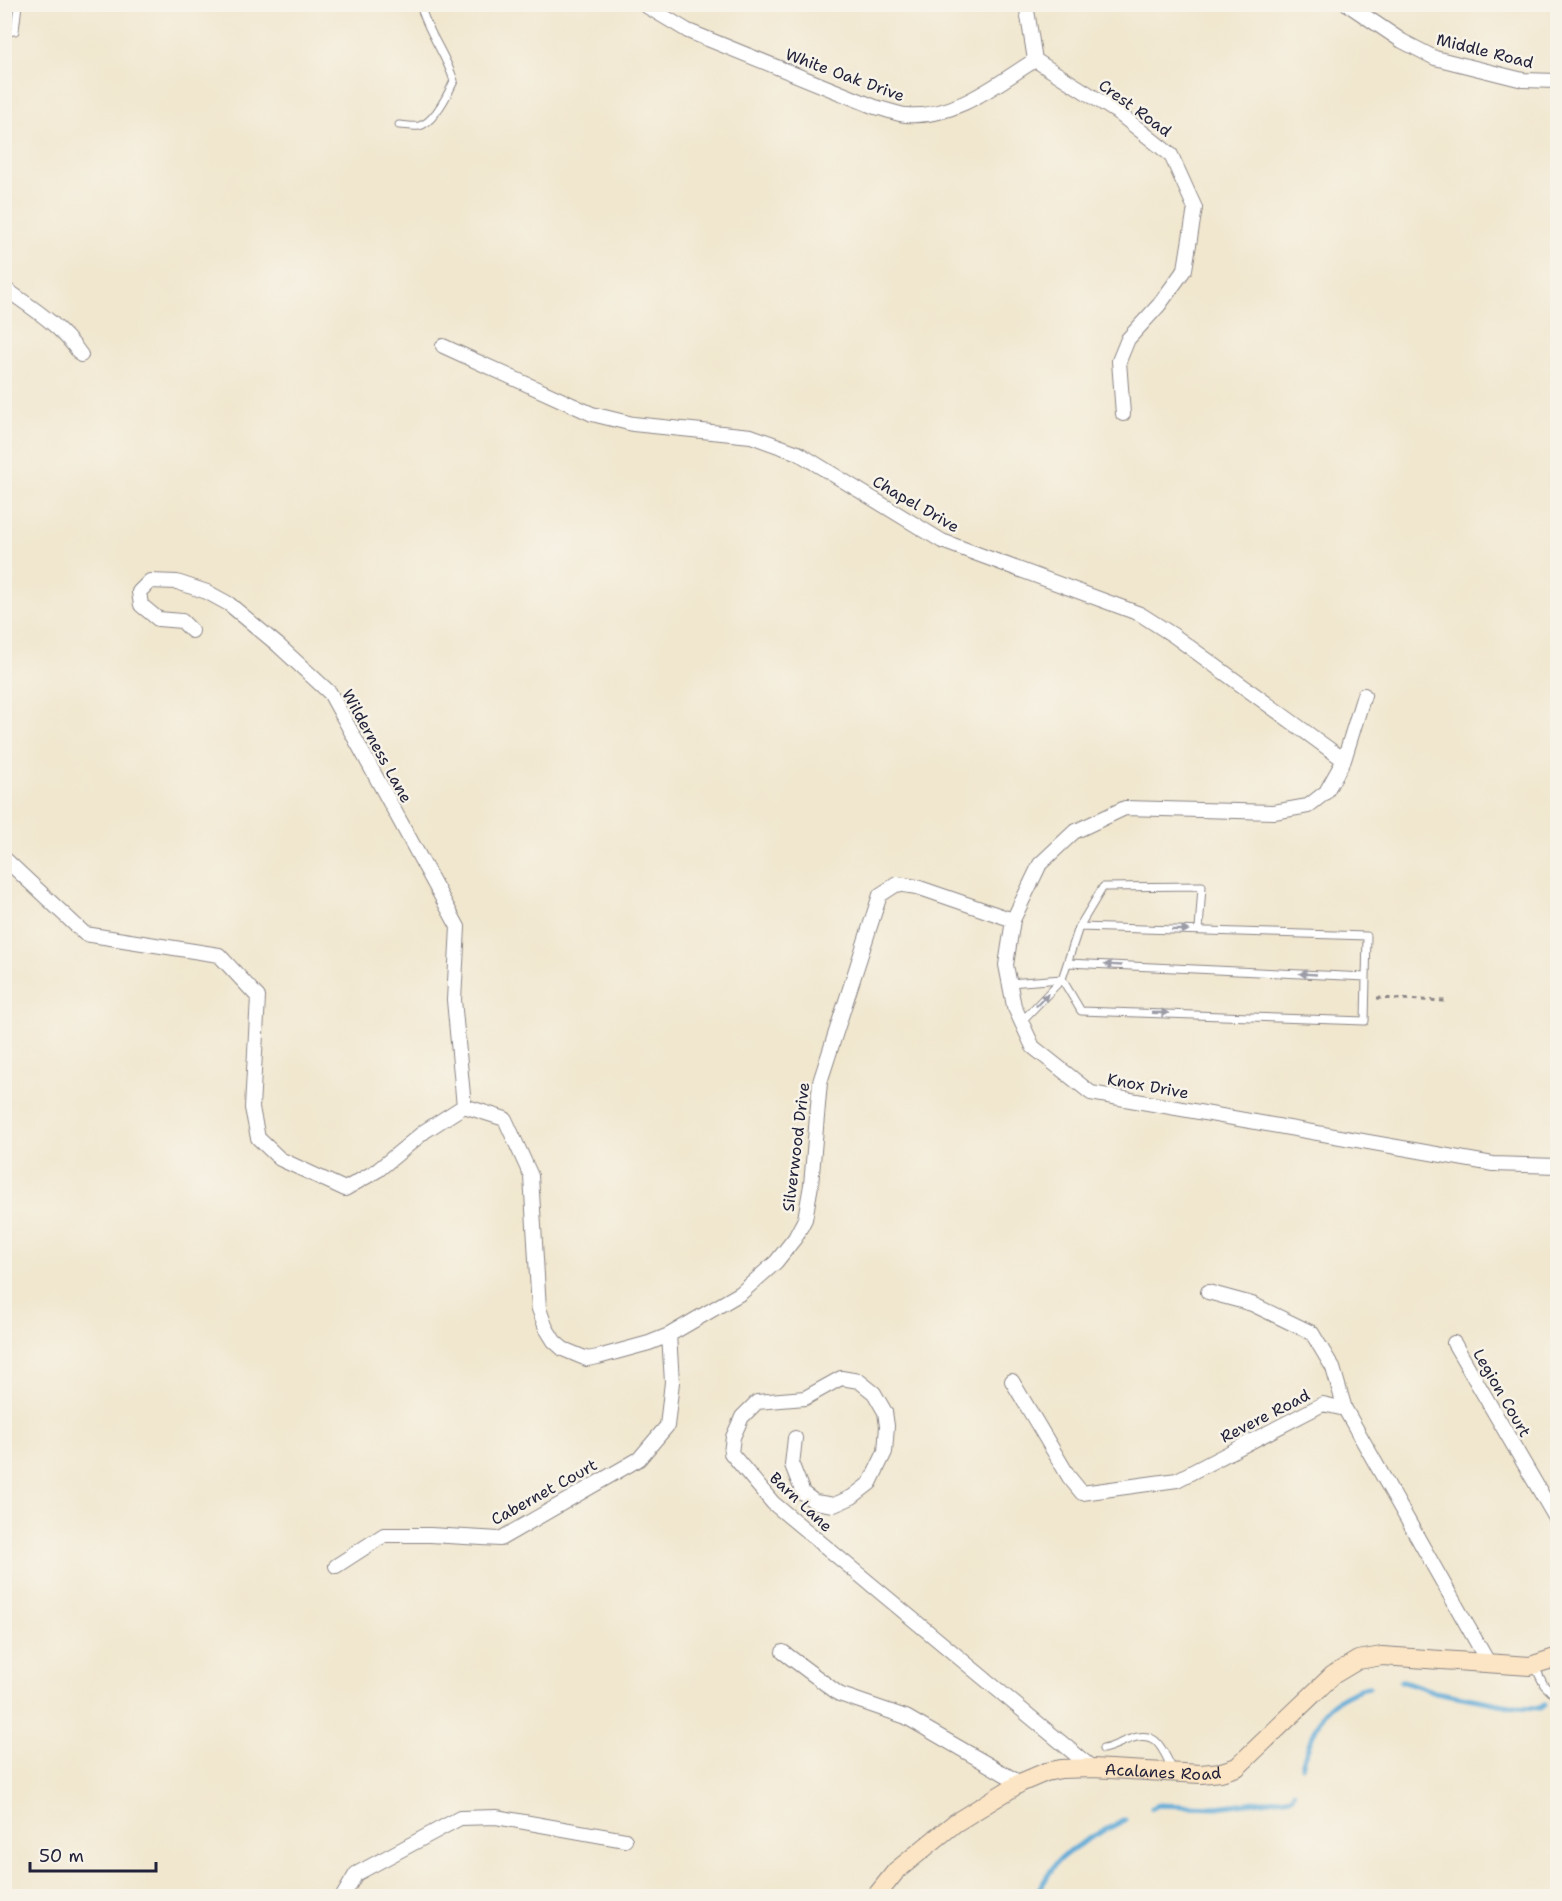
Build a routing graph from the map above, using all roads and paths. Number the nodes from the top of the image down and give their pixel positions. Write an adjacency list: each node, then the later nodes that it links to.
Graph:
1 (18, 4): 6 (lane)
2 (420, 4): 9 (lane)
3 (643, 4): 7 (street, White Oak Drive)
4 (1026, 4): 7 (street)
5 (1347, 4): 8 (street, Middle Road)
6 (4, 32)
7 (1035, 60): 13 (street, Crest Road)
8 (1557, 81)
9 (399, 125)
10 (4, 288): 12 (street)
11 (443, 346): 16 (street, Chapel Drive)
12 (81, 355)
13 (1123, 414)
14 (192, 631): 28 (street, Wilderness Lane)
15 (1364, 695): 16 (street)
16 (1344, 760): 18 (street, Knox Drive)
17 (4, 858): 28 (street)
18 (1013, 920): 24 (street, Knox Drive); 31 (street, Silverwood Drive)
19 (1079, 927): 20 (lane, one-way to 20); 20 (lane); 21 (lane)
20 (1199, 930): 22 (lane)
21 (1068, 963): 22 (lane, one-way to 21); 23 (lane)
22 (1366, 977): 25 (lane)
23 (1062, 979): 24 (lane); 25 (lane, one-way to 25); 27 (lane, one-way to 23)
24 (1009, 983): 27 (street, Knox Drive)
25 (1366, 997): 26 (path)
26 (1446, 1001)
27 (1021, 1022): 29 (street, Knox Drive)
28 (464, 1106): 31 (street, Silverwood Drive)
29 (1557, 1166)
30 (1208, 1292): 34 (street)
31 (669, 1335): 37 (street, Cabernet Court)
32 (1454, 1343): 36 (street, Legion Court)
33 (1012, 1381): 34 (street, Revere Road)
34 (1346, 1409): 40 (street)
35 (795, 1438): 44 (street, Barn Lane)
36 (1557, 1522)
37 (336, 1566)
38 (783, 1652): 46 (street)
39 (1557, 1658): 41 (street, Acalanes Road)
40 (1489, 1664): 41 (street, Acalanes Road); 45 (street, Acalanes Road)
41 (1534, 1665): 42 (lane)
42 (1557, 1699)
43 (1103, 1749): 45 (lane)
44 (1092, 1768): 45 (street, Acalanes Road); 46 (street, Acalanes Road)
45 (1174, 1772)
46 (1020, 1783): 49 (street, Acalanes Road)
47 (625, 1840): 48 (street)
48 (342, 1896)
49 (876, 1896)

